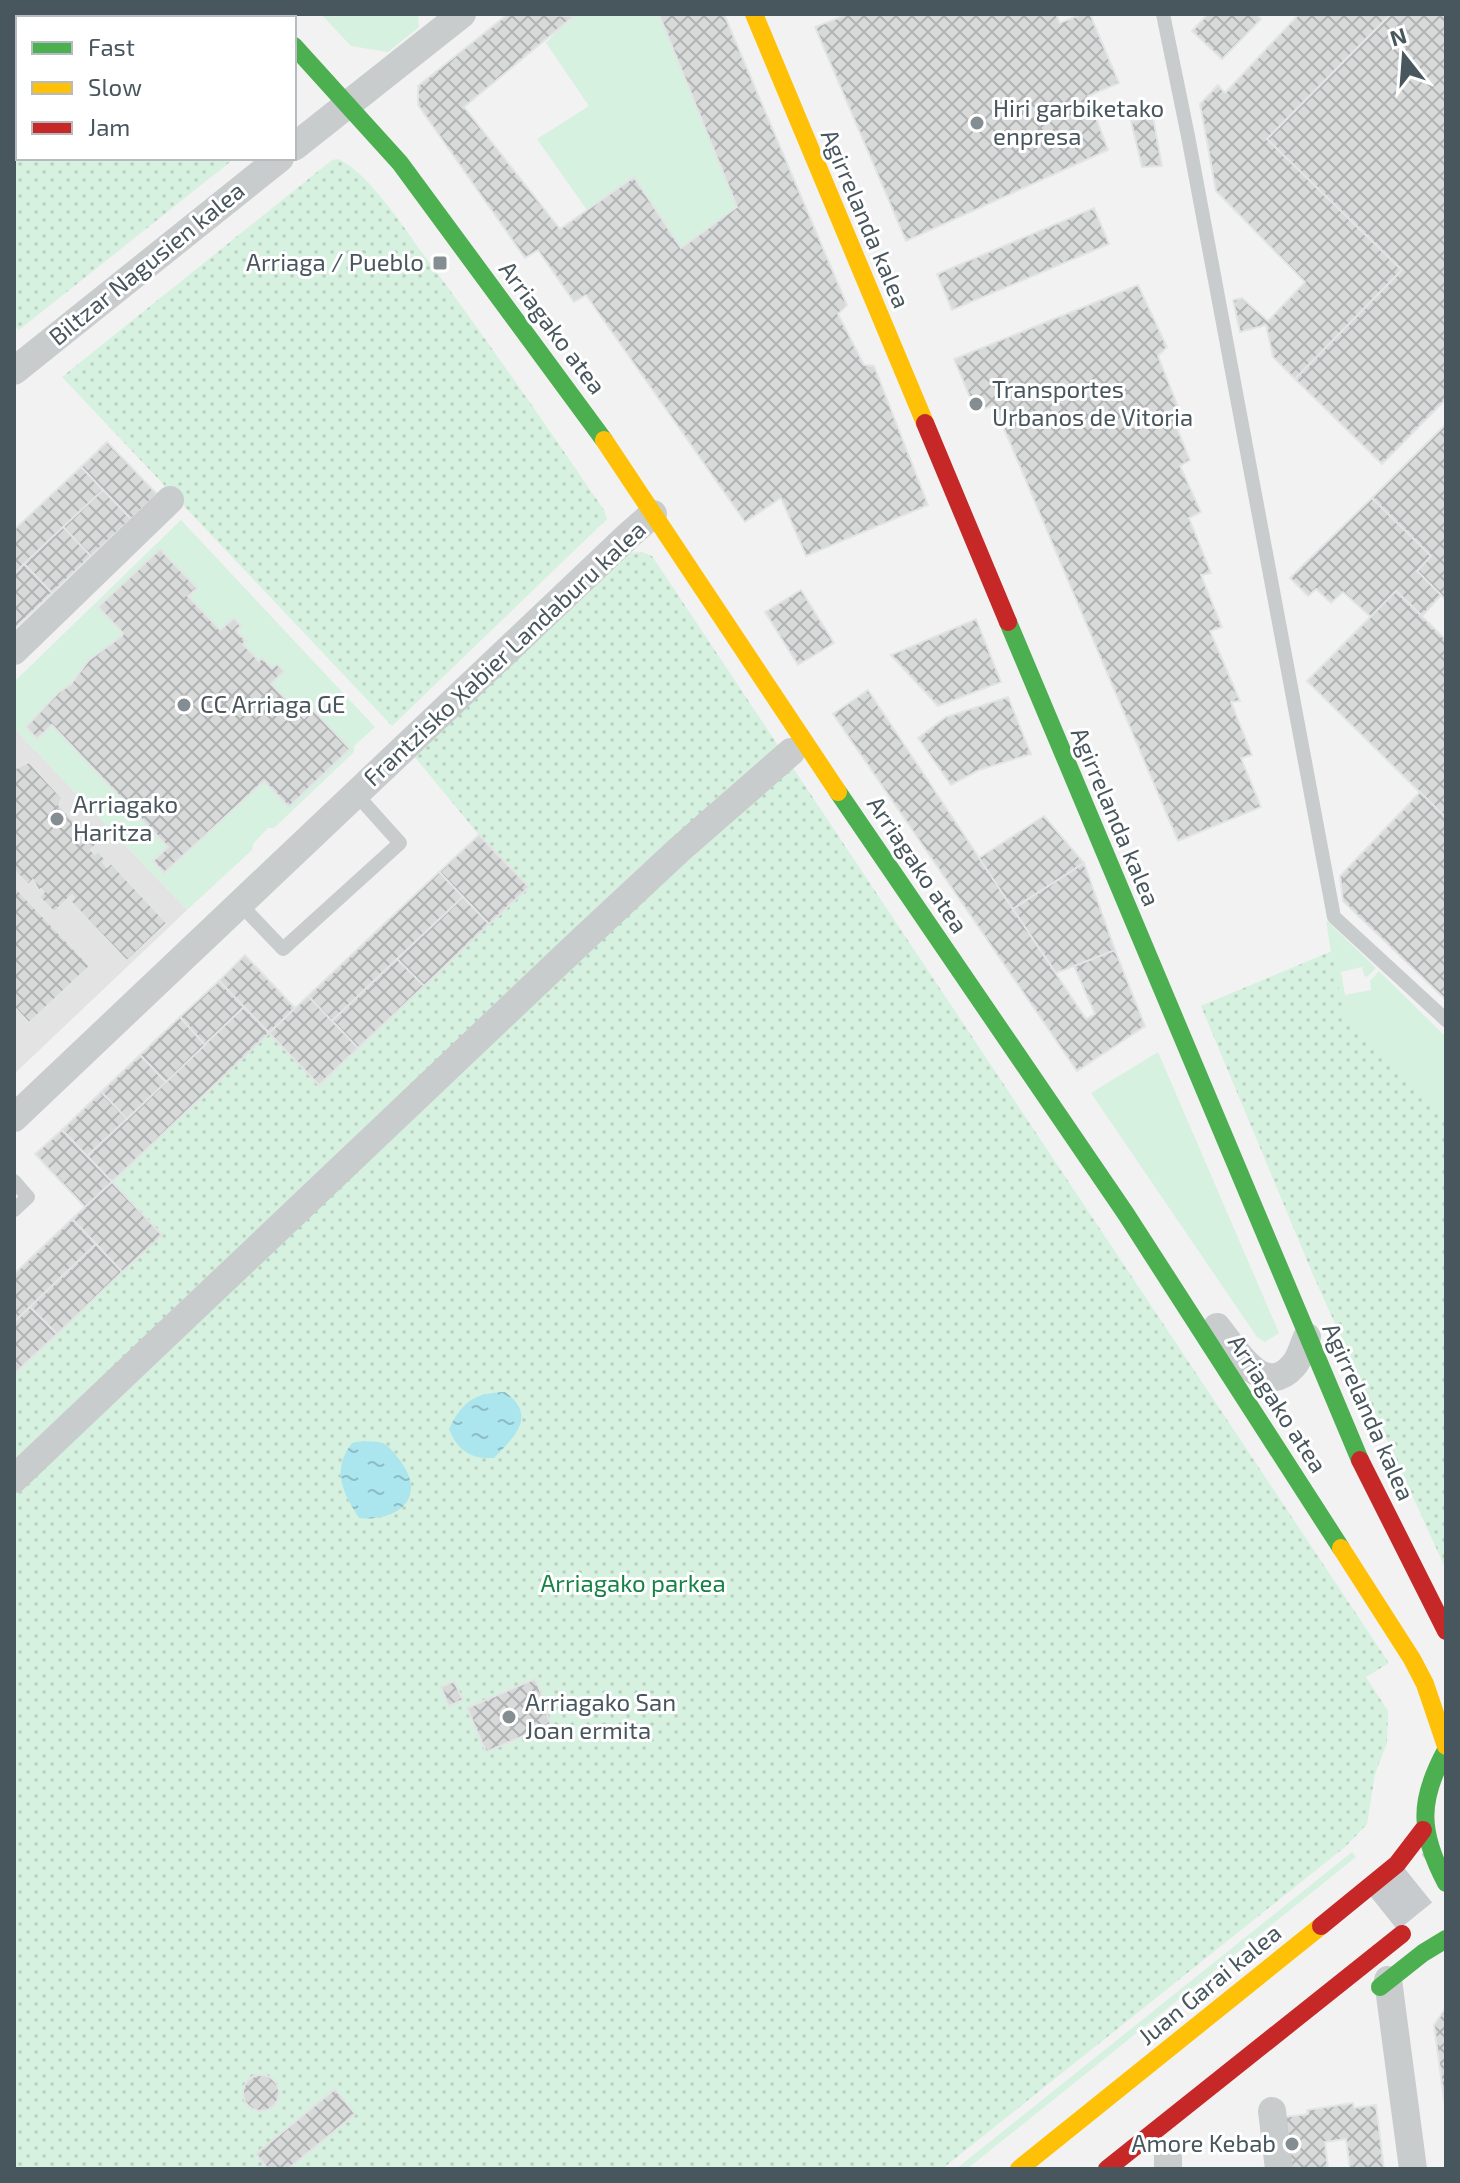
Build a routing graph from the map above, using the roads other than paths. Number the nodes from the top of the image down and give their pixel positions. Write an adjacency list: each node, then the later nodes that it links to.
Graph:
1 (462, 14): 5 (street)
2 (754, 14): 20 (main road, Agirrelanda kalea)
3 (1163, 14): 15 (lane)
4 (296, 48): 5 (main road, Arriagako atea)
5 (347, 103): 6 (street); 10 (main road, Arriagako atea)
6 (296, 145)
7 (278, 160): 8 (street, Biltzar Nagusien kalea)
8 (14, 371)
9 (170, 500): 11 (street)
10 (653, 514): 13 (street, Frantzisko Xabier Landaburu kalea); 19 (main road, Arriagako atea)
11 (14, 651)
12 (791, 752): 21 (street)
13 (356, 794): 14 (street, Frantzisko Xabier Landaburu kalea); 14 (lane, Frantzisko Xabier Landaburu kalea)
14 (240, 904): 16 (street, Frantzisko Xabier Landaburu kalea)
15 (1446, 1020)
16 (14, 1118)
17 (14, 1181): 18 (lane)
18 (14, 1210)
19 (1139, 1234): 20 (street); 23 (main road, Arriagako atea)
20 (1307, 1337): 22 (main road, Agirrelanda kalea)
21 (14, 1479)
22 (1446, 1631)
23 (1446, 1748): 24 (main road)
24 (1423, 1830): 25 (main road); 31 (main road, Juan Garai kalea)
25 (1446, 1883)
26 (1402, 1934): 32 (main road)
27 (1446, 1939): 28 (main road)
28 (1388, 1980): 29 (main road); 34 (street)
29 (1363, 2000)
30 (1272, 2111): 33 (street)
31 (1019, 2169)
32 (1107, 2169)
33 (1279, 2169)
34 (1413, 2169)

